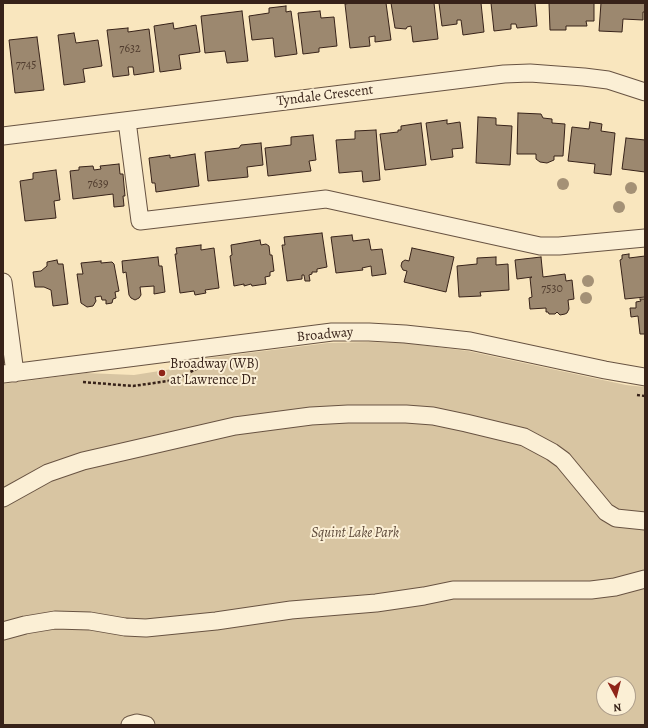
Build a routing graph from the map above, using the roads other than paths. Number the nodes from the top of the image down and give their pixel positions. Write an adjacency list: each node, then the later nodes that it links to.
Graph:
1 (645, 92): 2 (street, Tyndale Crescent)
2 (127, 120): 3 (street, Tyndale Crescent); 4 (street)
3 (3, 136)
4 (645, 238)
5 (3, 282): 6 (street)
6 (9, 374): 7 (street, Broadway)
7 (645, 377)
8 (3, 498): 9 (street)
9 (645, 521)
10 (645, 579): 11 (street)
11 (3, 631)
12 (130, 725): 13 (street)
13 (146, 725)

